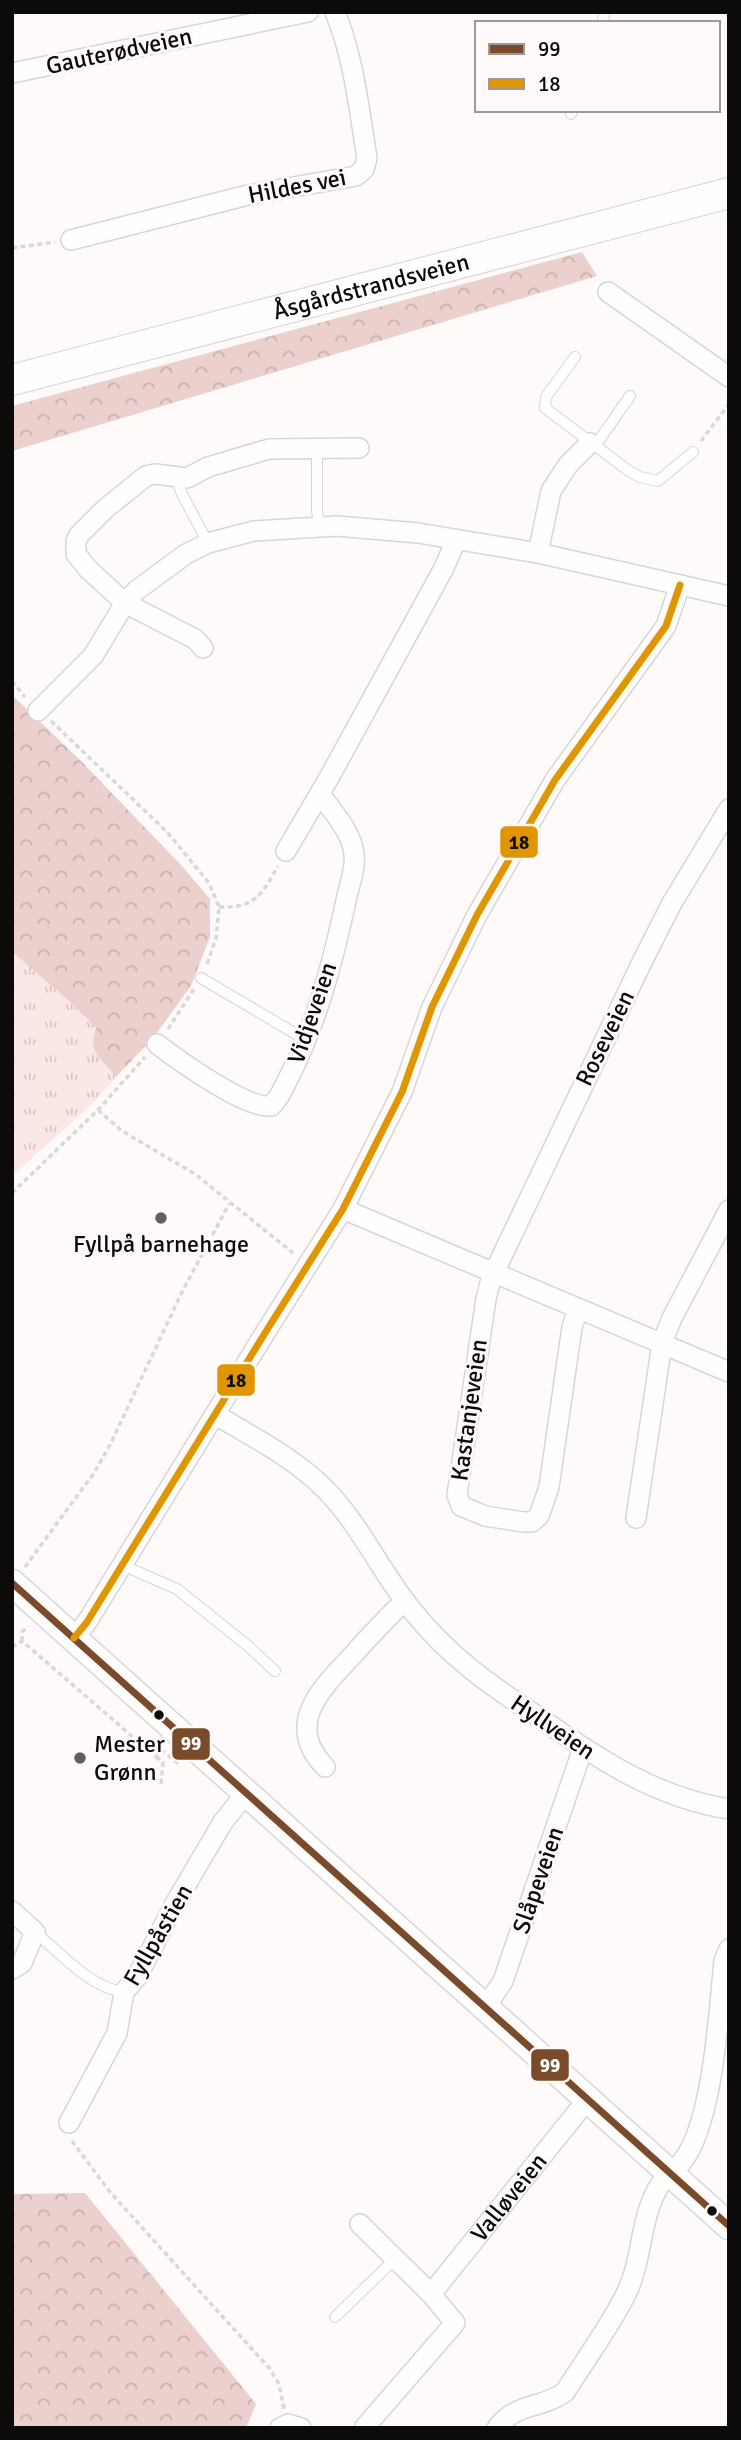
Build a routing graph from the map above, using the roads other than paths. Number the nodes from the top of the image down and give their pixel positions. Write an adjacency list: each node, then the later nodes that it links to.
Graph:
1 (308, 12): 3 (street, Gauterødveien)
2 (335, 12): 5 (street, Hildes vei)
3 (12, 74)
4 (729, 193): 9 (main road, Åsgårdstrandsveien)
5 (71, 240)
6 (608, 292): 8 (street)
7 (575, 357): 11 (lane)
8 (729, 377)
9 (12, 380)
10 (630, 396): 11 (lane)
11 (593, 444): 14 (lane); 19 (street)
12 (317, 448): 13 (street); 15 (street); 16 (lane)
13 (359, 448)
14 (693, 452)
15 (176, 478): 18 (lane); 22 (street)
16 (320, 526): 17 (street); 18 (street)
17 (456, 540): 19 (street); 25 (street)
18 (208, 543): 22 (street)
19 (538, 553): 20 (street)
20 (680, 584): 21 (street); 31 (street)
21 (729, 596)
22 (125, 603): 23 (street); 24 (street)
23 (203, 648)
24 (38, 711)
25 (320, 793): 27 (street); 29 (street, Vidjeveien)
26 (729, 809): 33 (street, Roseveien)
27 (286, 851)
28 (201, 978): 29 (lane)
29 (306, 1040): 30 (street, Vidjeveien)
30 (157, 1044)
31 (344, 1209): 33 (street); 37 (street)
32 (729, 1210): 35 (street)
33 (494, 1273): 34 (street); 34 (street, Kastanjeveien)
34 (578, 1309): 35 (street)
35 (662, 1343): 36 (street); 38 (street)
36 (729, 1372)
37 (216, 1415): 39 (street); 41 (street, Hyllveien)
38 (636, 1518)
39 (122, 1565): 42 (street); 43 (lane)
40 (17, 1577): 42 (main road)
41 (405, 1601): 44 (street, Hyllveien); 45 (street)
42 (74, 1638): 46 (main road)
43 (275, 1671)
44 (583, 1748): 47 (street, Hyllveien); 53 (street, Slåpeveien)
45 (326, 1767)
46 (246, 1793): 52 (street, Fyllpåstien); 53 (main road)
47 (729, 1809)
48 (12, 1911): 49 (street)
49 (35, 1932): 51 (street); 52 (lane)
50 (729, 1949): 56 (street)
51 (12, 1969)
52 (124, 1992): 55 (street, Fyllpåstien)
53 (485, 2008): 54 (main road)
54 (587, 2099): 56 (main road); 60 (street, Valløveien)
55 (69, 2123)
56 (675, 2167): 58 (main road); 63 (street)
57 (360, 2224): 59 (street)
58 (729, 2226)
59 (394, 2260): 60 (street); 61 (lane)
60 (431, 2294): 62 (street)
61 (335, 2316)
62 (365, 2427)
63 (497, 2428)

